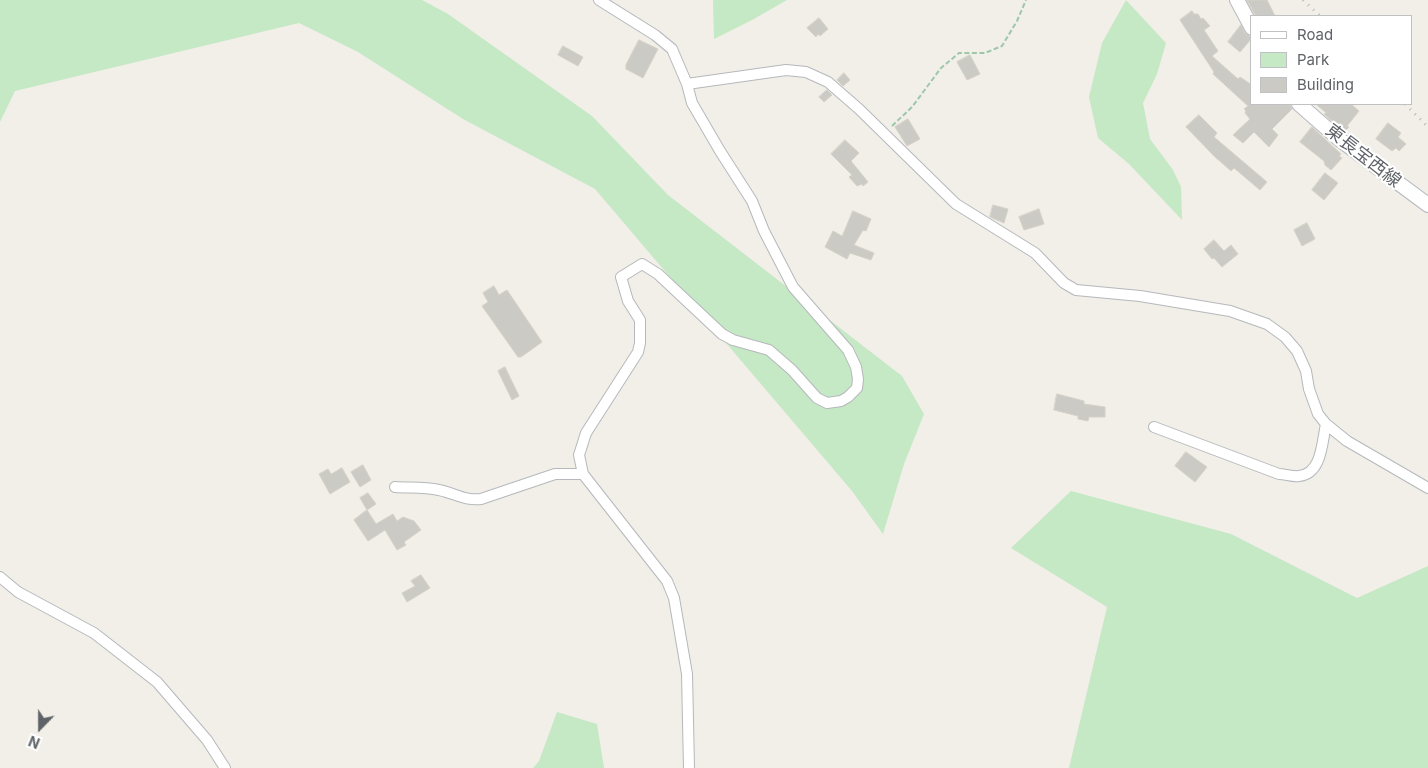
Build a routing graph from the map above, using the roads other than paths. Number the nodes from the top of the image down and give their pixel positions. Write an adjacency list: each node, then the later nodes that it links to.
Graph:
1 (599, 0): 4 (street)
2 (1237, 0): 3 (main road)
3 (1250, 24)
4 (687, 84): 7 (street); 9 (street)
5 (1300, 105): 6 (main road, 東長宝西線)
6 (1428, 205)
7 (1326, 424): 8 (street); 11 (street)
8 (1154, 426)
9 (583, 474): 10 (street); 14 (street)
10 (395, 488)
11 (1428, 488)
12 (0, 577): 13 (street)
13 (225, 768)
14 (689, 768)

